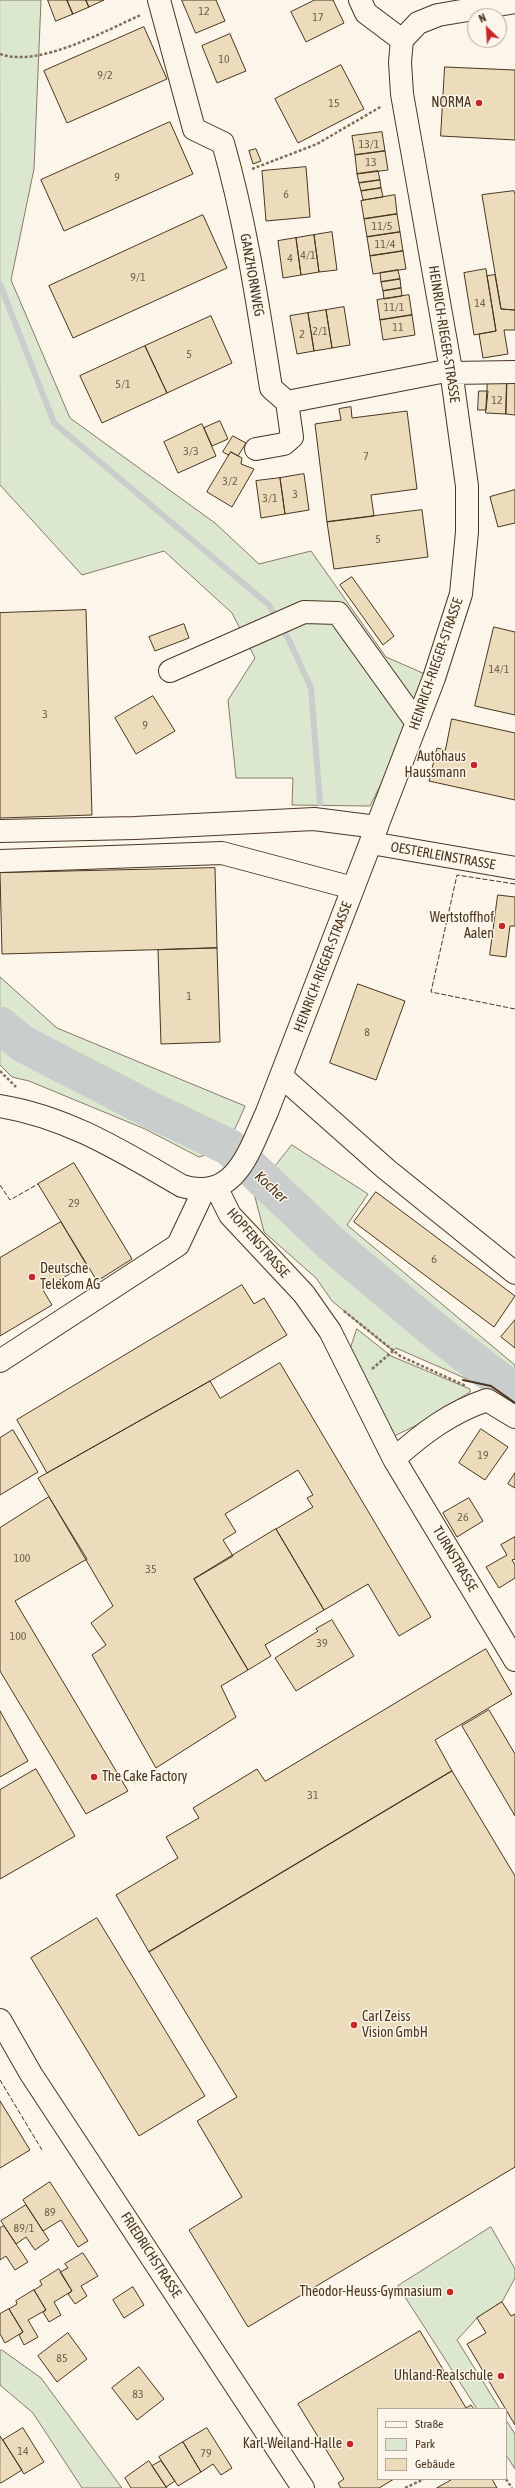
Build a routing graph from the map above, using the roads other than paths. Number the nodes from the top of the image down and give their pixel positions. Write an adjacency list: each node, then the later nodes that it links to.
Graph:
1 (360, 0): 4 (street)
2 (515, 2): 4 (street)
3 (159, 4): 7 (street, GANZHORNWEG)
4 (402, 40): 5 (street, HEINRICH-RIEGER-STRASSE)
5 (451, 372): 6 (street); 7 (street); 10 (street, HEINRICH-RIEGER-STRASSE)
6 (515, 372)
7 (287, 402): 8 (street)
8 (256, 449)
9 (170, 671): 10 (street)
10 (417, 723): 12 (street, HEINRICH-RIEGER-STRASSE)
11 (0, 831): 12 (street, OESTERLEINSTRASSE)
12 (374, 835): 14 (street, OESTERLEINSTRASSE); 15 (street, HEINRICH-RIEGER-STRASSE)
13 (0, 861): 15 (street)
14 (515, 868)
15 (353, 888): 16 (street, HEINRICH-RIEGER-STRASSE)
16 (281, 1076): 18 (street, HEINRICH-RIEGER-STRASSE); 19 (street)
17 (0, 1106): 18 (street)
18 (210, 1189): 20 (street); 22 (street, HOPFENSTRASSE)
19 (515, 1273)
20 (0, 1361)
21 (515, 1417): 22 (street)
22 (394, 1459): 23 (street, TURNSTRASSE)
23 (515, 1660)
24 (0, 2020): 25 (street, FRIEDRICHSTRASSE)
25 (303, 2488)

